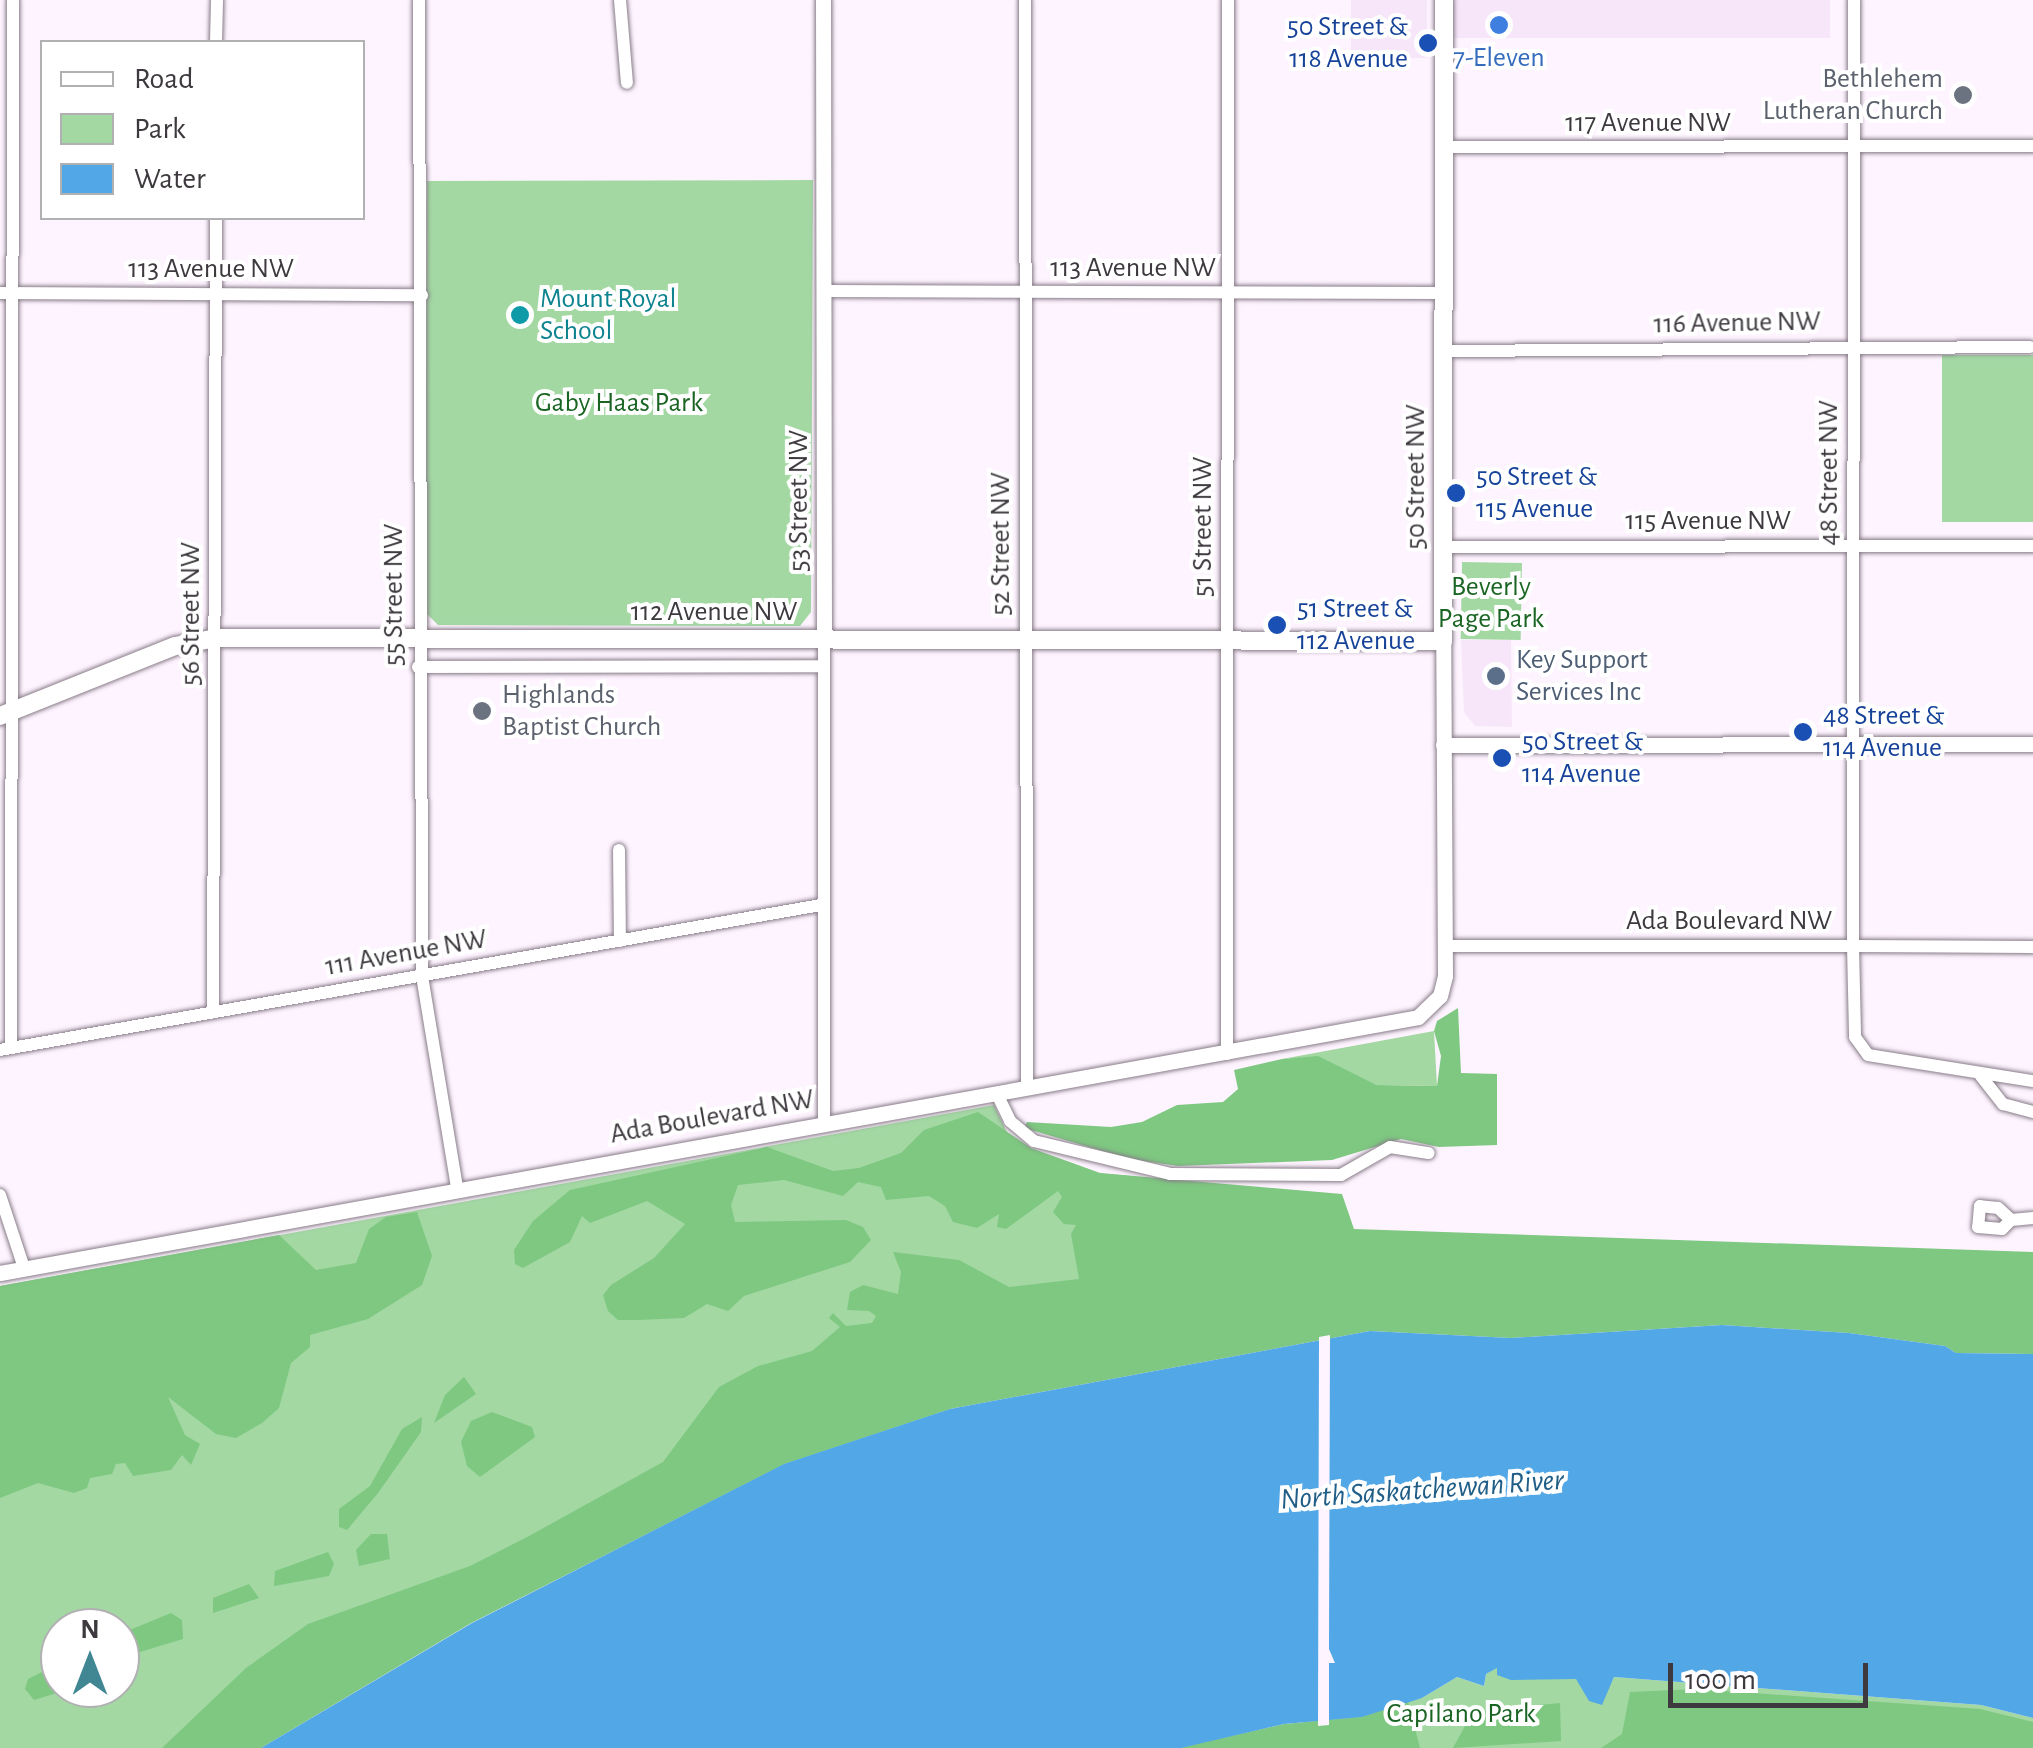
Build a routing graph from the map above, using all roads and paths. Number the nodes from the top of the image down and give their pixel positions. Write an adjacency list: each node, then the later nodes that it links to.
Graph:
1 (13, 0): 18 (street)
2 (217, 0): 10 (street)
3 (419, 0): 22 (street, 55 Street NW)
4 (620, 0): 11 (street)
5 (823, 0): 16 (street, 53 Street NW)
6 (1025, 0): 17 (street, 52 Street NW)
7 (1228, 0): 20 (street, 51 Street NW)
8 (1444, 0): 13 (main road, 50 Street NW)
9 (1854, 0): 14 (street, 48 Street NW)
10 (216, 40)
11 (627, 83)
12 (2033, 146): 14 (street, 117 Avenue NW)
13 (1443, 147): 14 (street, 117 Avenue NW); 21 (main road, 50 Street NW)
14 (1854, 148): 23 (street, 48 Street NW)
15 (216, 220): 19 (street, 56 Street NW)
16 (824, 291): 17 (street, 113 Avenue NW); 31 (street, 53 Street NW)
17 (1026, 292): 20 (street, 113 Avenue NW); 32 (street, 52 Street NW)
18 (6, 293): 19 (street, 113 Avenue NW); 37 (street)
19 (215, 294): 22 (street, 113 Avenue NW); 29 (street, 56 Street NW)
20 (1228, 294): 21 (street, 113 Avenue NW); 33 (street, 51 Street NW)
21 (1443, 294): 25 (main road, 50 Street NW)
22 (422, 295): 30 (street, 55 Street NW)
23 (1854, 347): 24 (street, 116 Avenue NW); 25 (street, 116 Avenue NW); 26 (street, 48 Street NW)
24 (2030, 347)
25 (1444, 351): 28 (main road, 50 Street NW)
26 (1854, 546): 27 (street, 115 Avenue NW); 28 (street, 115 Avenue NW); 38 (street, 48 Street NW)
27 (2033, 546)
28 (1444, 547): 34 (main road, 50 Street NW)
29 (216, 638): 30 (main road, 112 Avenue NW); 37 (main road, 112 Avenue NW); 49 (street, 56 Street NW)
30 (418, 638): 31 (main road, 112 Avenue NW); 36 (street, 55 Street NW)
31 (824, 640): 32 (main road, 112 Avenue NW); 35 (street, 53 Street NW)
32 (1026, 640): 33 (main road, 112 Avenue NW); 54 (street, 52 Street NW)
33 (1228, 640): 34 (main road, 112 Avenue NW); 51 (street, 51 Street NW)
34 (1443, 641): 40 (street, 50 Street NW)
35 (823, 666): 36 (street, 112 Avenue NW); 42 (street, 53 Street NW)
36 (418, 667): 47 (street, 55 Street NW)
37 (6, 714): 50 (street)
38 (1853, 744): 39 (street); 40 (street); 45 (street, 48 Street NW)
39 (2033, 744)
40 (1443, 745): 44 (street, 50 Street NW)
41 (618, 850): 43 (street)
42 (821, 905): 43 (street, 111 Avenue NW); 57 (street, 53 Street NW)
43 (620, 942): 47 (street, 111 Avenue NW)
44 (1445, 946): 45 (street, Ada Boulevard NW); 48 (street, 50 Street NW)
45 (1853, 946): 46 (street); 52 (street, Ada Boulevard NW)
46 (2033, 947)
47 (422, 976): 49 (street, 111 Avenue NW); 59 (street, 55 Street NW)
48 (1431, 1010): 51 (street, Ada Boulevard NW)
49 (213, 1012): 50 (street, 111 Avenue NW)
50 (5, 1049)
51 (1227, 1054): 54 (street, Ada Boulevard NW)
52 (1981, 1076): 53 (street, Ada Boulevard NW); 56 (street)
53 (2033, 1081)
54 (1027, 1088): 55 (street, Ada Boulevard NW)
55 (997, 1094): 57 (street, Ada Boulevard NW); 58 (street)
56 (2033, 1112)
57 (824, 1122): 59 (street, Ada Boulevard NW)
58 (1429, 1154)
59 (457, 1188): 63 (street, Ada Boulevard NW)
60 (0, 1195): 63 (street)
61 (2033, 1218): 62 (street)
62 (2010, 1220)
63 (24, 1268): 64 (street, Ada Boulevard NW)
64 (0, 1273)

